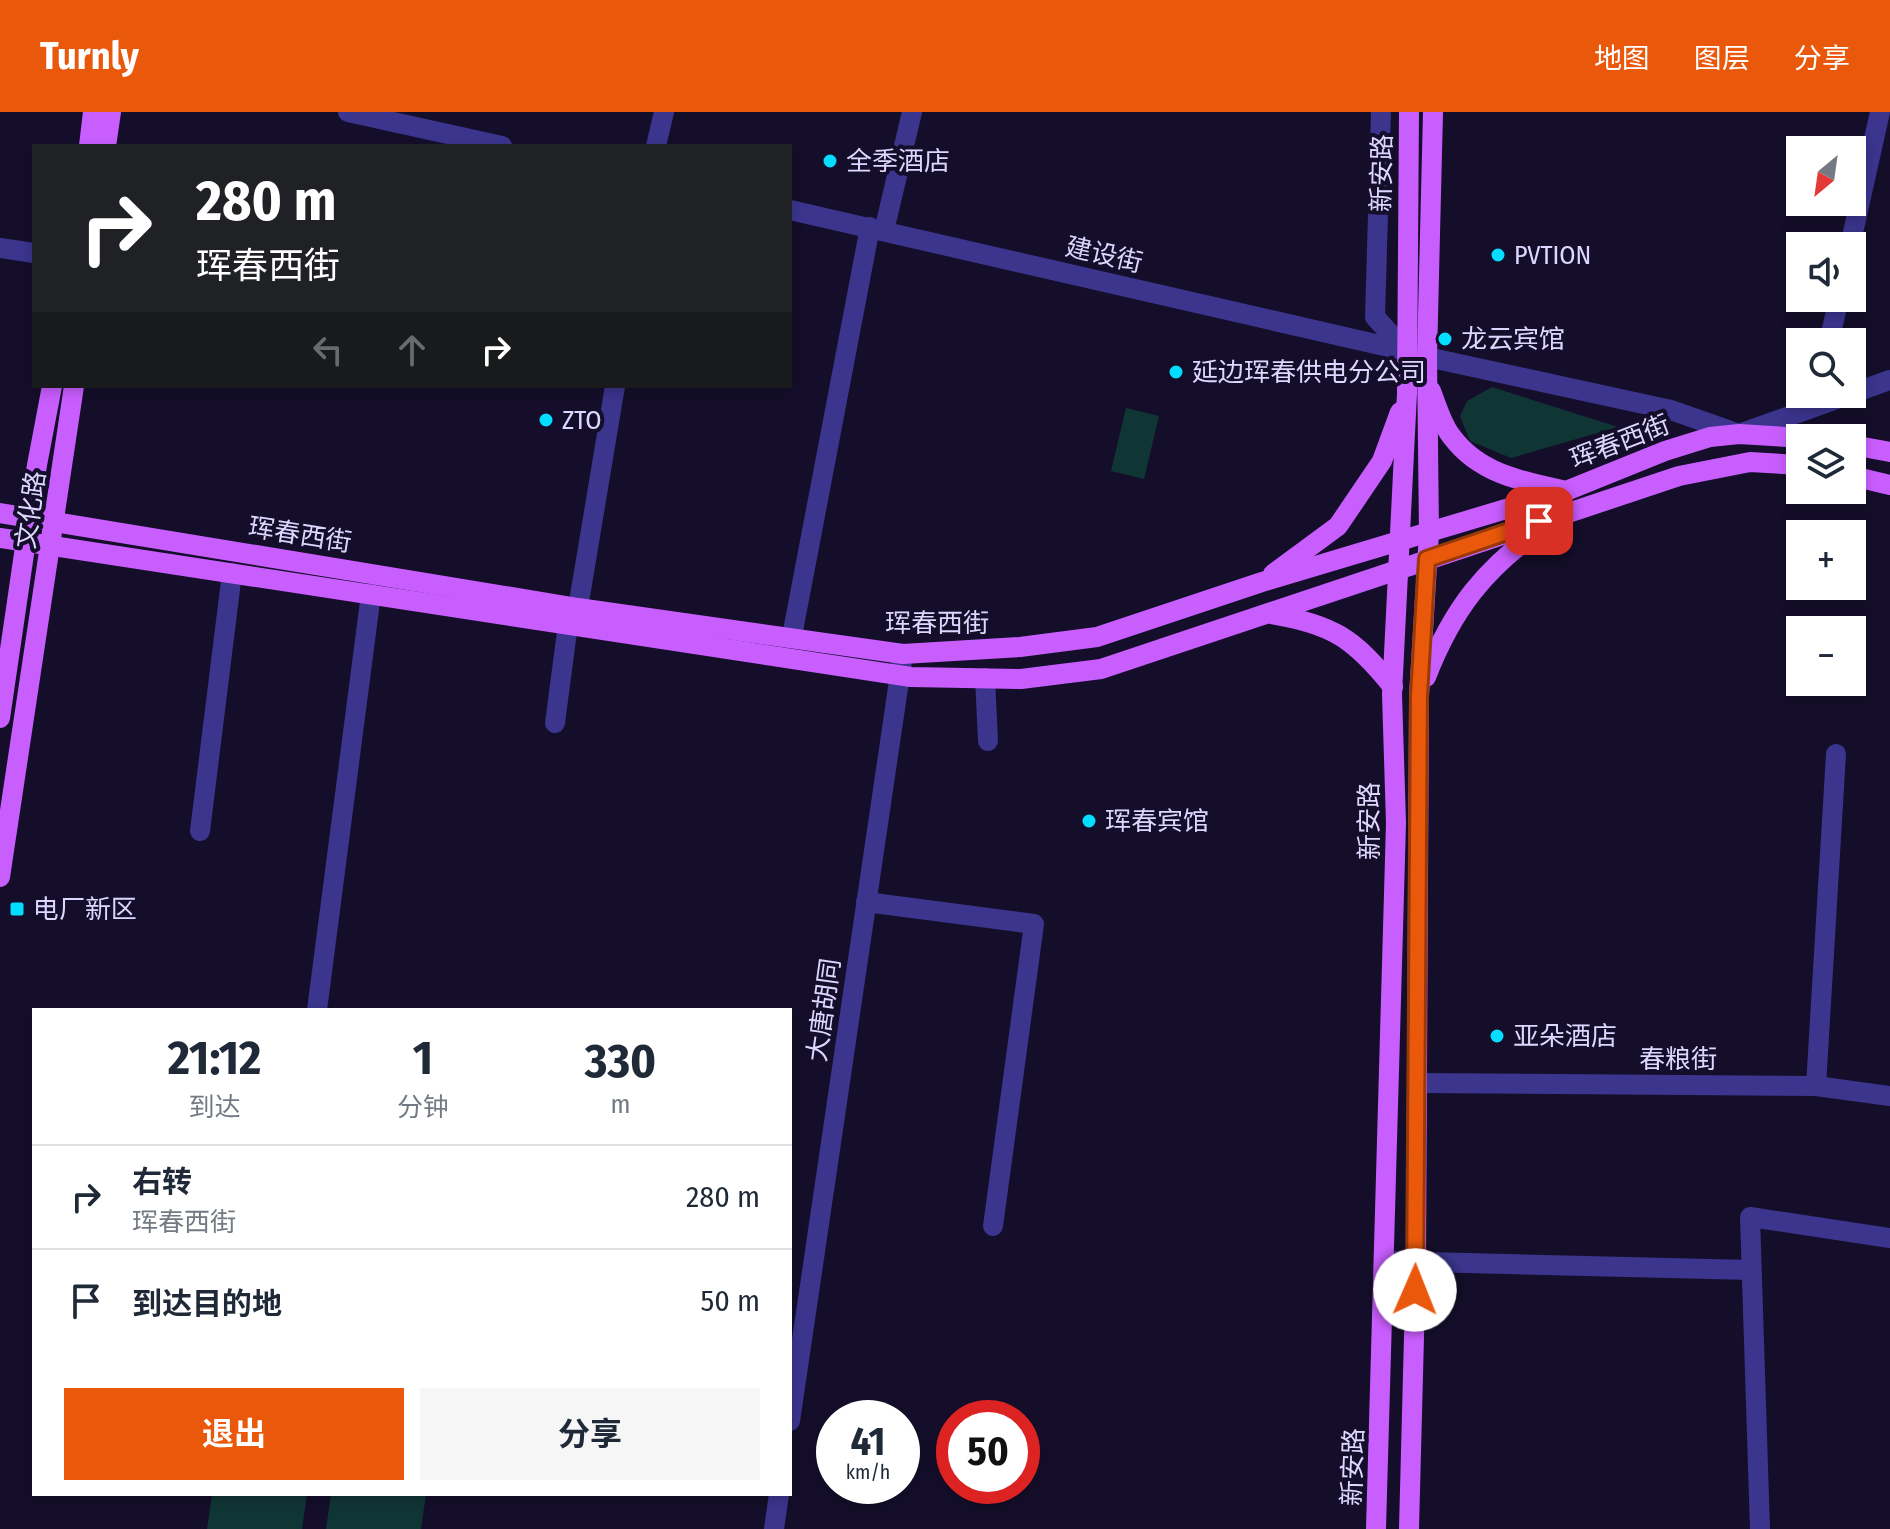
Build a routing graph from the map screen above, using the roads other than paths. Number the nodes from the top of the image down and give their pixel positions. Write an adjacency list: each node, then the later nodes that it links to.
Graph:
1 (93, 112): 10 (main road)
2 (111, 112): 11 (main road)
3 (348, 112): 12 (street)
4 (664, 112): 13 (street)
5 (912, 112): 15 (street)
6 (1381, 112): 19 (street)
7 (1409, 112): 19 (main road, 新安路)
8 (1433, 112): 20 (main road, 新安路)
9 (1880, 112): 16 (street)
10 (89, 144)
11 (106, 144)
12 (493, 144)
13 (656, 144)
14 (792, 210): 15 (street, 建设街)
15 (877, 229): 19 (street, 建设街); 52 (street)
16 (1853, 232)
17 (0, 248): 18 (street)
18 (32, 253)
19 (1406, 351): 27 (main road, 新安路)
20 (1427, 357): 22 (main road, 新安路); 29 (street)
21 (1890, 380): 23 (street)
22 (1428, 383): 36 (main road); 40 (main road, 新安路)
23 (1866, 387)
24 (52, 388): 38 (main road, 文化路)
25 (74, 388): 39 (main road, 文化路)
26 (615, 388): 51 (street)
27 (1407, 393): 42 (main road, 新安路); 48 (main road)
28 (1800, 408): 29 (street)
29 (1739, 434): 30 (main road, 珲春西街); 36 (main road, 珲春西街)
30 (1786, 437)
31 (1866, 448): 32 (main road)
32 (1890, 452)
33 (1786, 464): 36 (main road, 珲春西街)
34 (1866, 479): 35 (main road)
35 (1890, 485)
36 (1567, 501): 40 (main road, 珲春西街); 45 (main road, 珲春西街); 57 (main road)
37 (0, 513): 38 (main road, 珲春西街)
38 (30, 518): 39 (main road, 珲春西街); 43 (main road, 文化路)
39 (56, 521): 44 (main road, 文化路); 51 (main road, 珲春西街)
40 (1429, 533): 42 (main road, 珲春西街); 45 (main road, 新安路)
41 (0, 538): 43 (main road, 珲春西街)
42 (1401, 540): 46 (main road, 新安路); 48 (main road, 珲春西街)
43 (26, 543): 44 (main road, 珲春西街); 58 (main road, 文化路)
44 (53, 546): 47 (main road, 珲春西街); 65 (main road, 文化路)
45 (1427, 559): 46 (main road, 珲春西街); 57 (main road, 新安路)
46 (1400, 569): 50 (main road, 珲春西街); 56 (main road, 新安路)
47 (232, 573): 49 (main road, 珲春西街); 64 (street)
48 (1262, 582): 53 (main road, 珲春西街)
49 (371, 594): 51 (main road, 珲春西街); 67 (street)
50 (1267, 613): 55 (main road, 珲春西街); 56 (main road)
51 (573, 616): 52 (main road, 珲春西街); 54 (main road, 珲春西街); 59 (street)
52 (792, 636): 53 (main road, 珲春西街)
53 (903, 654): 54 (street, 大唐胡同)
54 (900, 675): 55 (main road, 珲春西街); 66 (street, 大唐胡同)
55 (985, 678): 60 (street)
56 (1393, 687): 63 (main road, 新安路)
57 (1419, 696): 62 (main road, 新安路)
58 (0, 718)
59 (555, 723)
60 (988, 741)
61 (1836, 754): 69 (street)
62 (1418, 820): 63 (main road); 68 (main road, 新安路)
63 (1396, 823): 74 (main road, 新安路)
64 (200, 831)
65 (0, 877)
66 (866, 902): 71 (street); 76 (street, 大唐胡同)
67 (317, 1008)
68 (1417, 1083): 69 (street, 春粮街); 73 (main road, 新安路)
69 (1816, 1086): 70 (street, 春粮街)
70 (1890, 1096)
71 (993, 1226)
72 (1890, 1238): 75 (street)
73 (1416, 1260): 74 (street); 75 (street); 80 (main road, 新安路)
74 (1386, 1261): 79 (main road, 新安路)
75 (1751, 1270): 81 (street)
76 (792, 1407)
77 (779, 1496): 78 (street)
78 (774, 1529)
79 (1376, 1529)
80 (1409, 1529)
81 (1760, 1529)

